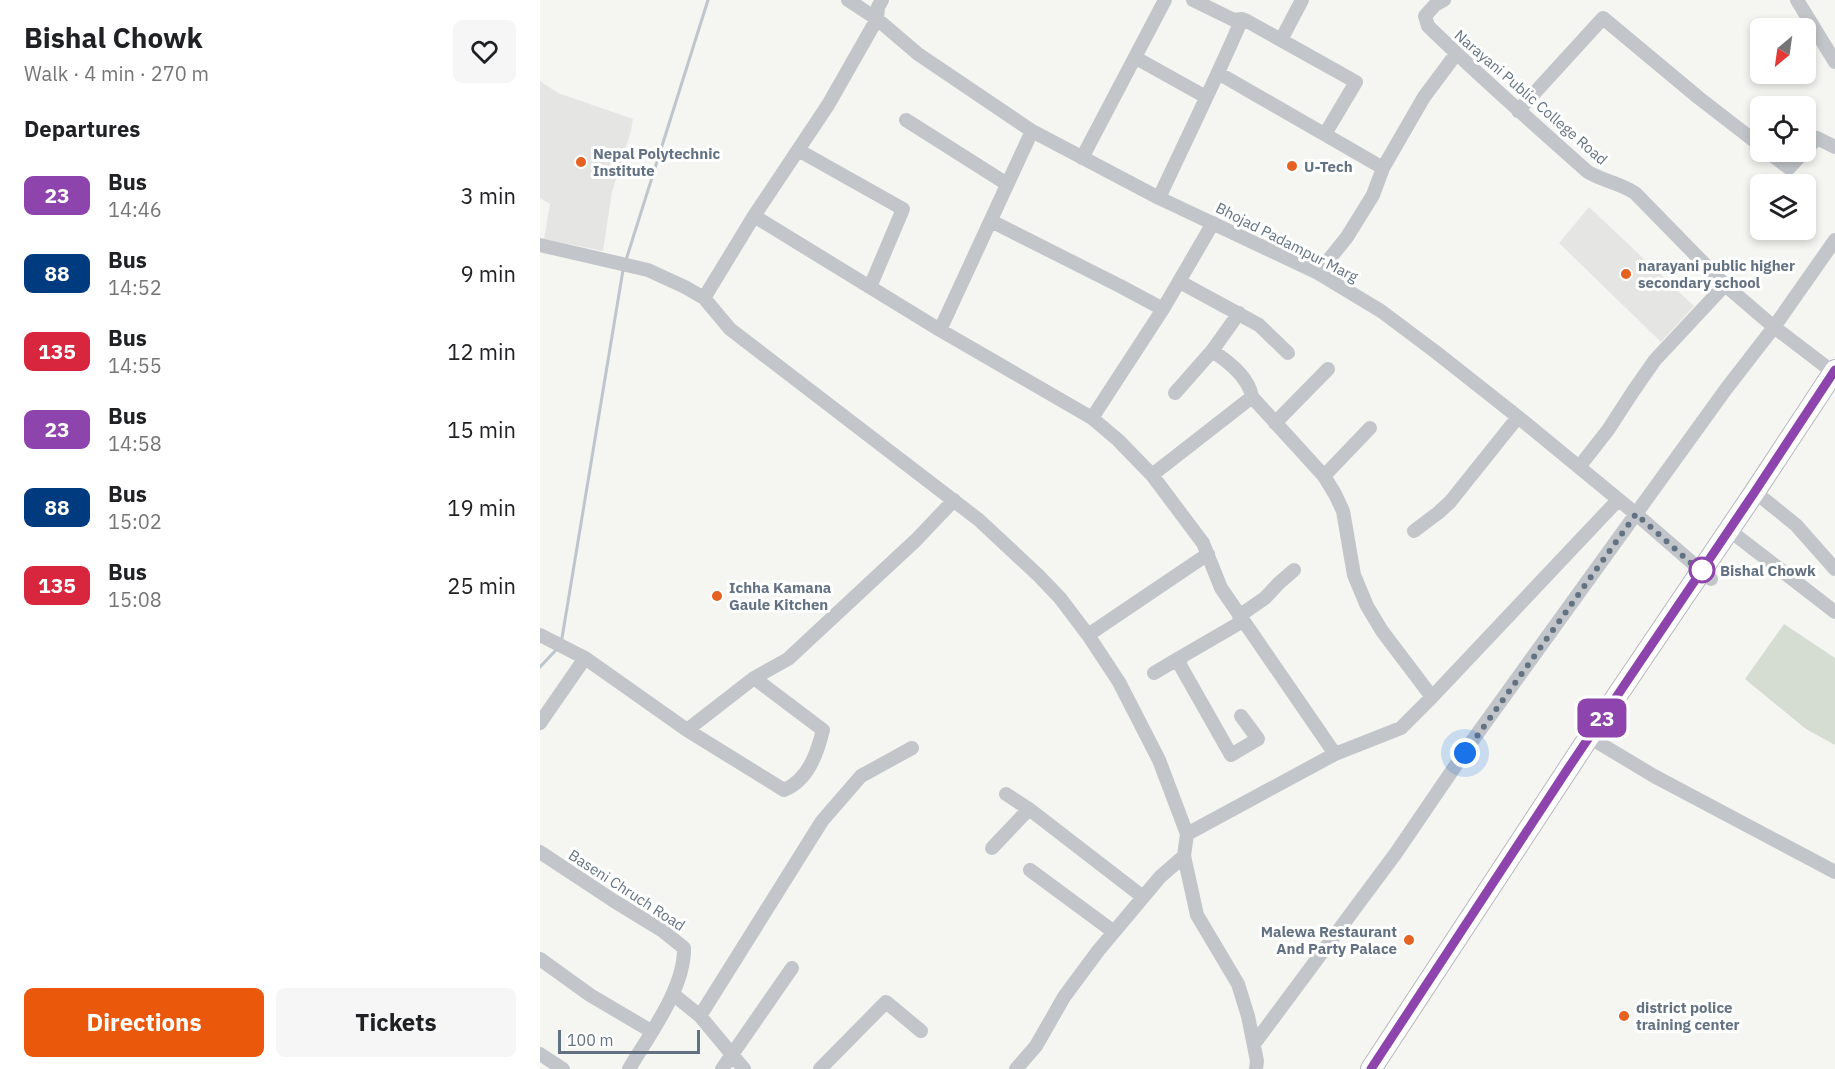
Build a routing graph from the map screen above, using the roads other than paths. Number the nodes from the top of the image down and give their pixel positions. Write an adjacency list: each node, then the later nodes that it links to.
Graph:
1 (848, 0): 8 (street, Bhojad Padampur Marg)
2 (882, 0): 8 (street)
3 (1166, 0): 12 (street)
4 (1193, 0): 9 (street)
5 (1302, 0): 10 (street)
6 (1797, 0): 13 (street)
7 (1436, 2): 11 (street, Narayani Public College Road)
8 (877, 19): 18 (street, Bhojad Padampur Marg); 23 (street)
9 (1242, 19): 10 (street); 14 (street)
10 (1281, 40): 19 (street)
11 (1456, 54): 16 (street, Narayani Public College Road); 27 (street)
12 (1136, 58): 15 (street); 24 (street)
13 (1835, 62)
14 (1218, 73): 15 (street); 19 (street)
15 (1206, 97): 29 (street)
16 (1518, 111): 20 (street); 37 (street, Narayani Public College Road)
17 (906, 120): 28 (street)
18 (1032, 131): 24 (street, Bhojad Padampur Marg); 28 (street)
19 (1325, 134): 27 (street)
20 (1750, 137)
21 (1816, 139): 22 (street)
22 (1835, 147)
23 (798, 150): 30 (street); 38 (street)
24 (1083, 158): 29 (street, Bhojad Padampur Marg)
25 (1781, 162): 26 (street)
26 (1795, 162)
27 (1383, 168): 35 (street)
28 (1007, 184): 31 (street)
29 (1159, 198): 32 (street, Bhojad Padampur Marg)
30 (754, 216): 38 (street); 39 (street)
31 (991, 221): 40 (street); 43 (street)
32 (1214, 223): 35 (street, Bhojad Padampur Marg); 36 (street)
33 (1835, 240): 42 (street)
34 (540, 245): 39 (street)
35 (1318, 273): 50 (street, Bhojad Padampur Marg)
36 (1180, 282): 40 (street); 41 (street)
37 (1725, 285): 42 (street, Narayani Public College Road); 54 (street)
38 (870, 287): 43 (street)
39 (704, 298): 57 (street)
40 (1163, 309): 51 (street)
41 (1239, 314): 44 (street); 45 (street)
42 (1774, 327): 47 (street, Narayani Public College Road); 60 (street)
43 (940, 330): 51 (street)
44 (1212, 351): 48 (street); 49 (street)
45 (1288, 353)
46 (1328, 369): 52 (street)
47 (1834, 377): 59 (highway); 62 (highway)
48 (1175, 393)
49 (1252, 398): 52 (street); 55 (street)
50 (1518, 417): 54 (street, Bhojad Padampur Marg); 61 (street)
51 (1092, 418): 55 (street)
52 (1275, 423): 56 (street)
53 (1370, 428): 56 (street)
54 (1579, 467): 58 (street, Bhojad Padampur Marg)
55 (1152, 476): 63 (street)
56 (1324, 476): 75 (street)
57 (954, 500): 70 (street); 74 (street)
58 (1618, 500): 60 (street, Bhojad Padampur Marg); 75 (street)
59 (1765, 500): 62 (highway); 64 (street)
60 (1636, 514): 66 (street, Bhojad Padampur Marg); 98 (street)
61 (1414, 531)
62 (1734, 534): 66 (highway); 67 (street)
63 (1208, 554): 68 (street); 70 (street)
64 (1835, 569)
65 (1294, 570): 68 (street)
66 (1706, 576): 79 (highway)
67 (1835, 612)
68 (1241, 619): 71 (street); 81 (street)
69 (540, 635): 72 (street)
70 (1088, 635): 84 (street)
71 (1181, 657): 73 (street); 76 (street)
72 (585, 658): 77 (street); 78 (street)
73 (1154, 673)
74 (754, 678): 78 (street); 78 (street)
75 (1432, 697): 81 (street)
76 (1241, 716)
77 (540, 723)
78 (687, 730)
79 (1595, 740): 89 (street); 108 (highway); 109 (highway)
80 (912, 748): 95 (street)
81 (1335, 754): 84 (street)
82 (1006, 794): 83 (street)
83 (1029, 809): 85 (street); 90 (street)
84 (1187, 834): 87 (street)
85 (992, 848)
86 (540, 852): 94 (street, Baseni Chruch Road)
87 (1184, 856): 90 (street); 98 (street)
88 (1030, 870): 91 (street)
89 (1835, 872)
90 (1143, 897): 91 (street)
91 (1114, 932): 107 (street)
92 (540, 959): 96 (street)
93 (792, 968): 100 (street)
94 (674, 995): 95 (street); 96 (street)
95 (700, 1016): 100 (street)
96 (651, 1031): 103 (street)
97 (921, 1031): 106 (street)
98 (1254, 1044): 101 (street)
99 (540, 1054): 102 (street)
100 (732, 1055): 104 (street); 105 (street)
101 (1253, 1066)
102 (564, 1069)
103 (629, 1069)
104 (722, 1069)
105 (744, 1069)
106 (820, 1069)
107 (1016, 1069)
108 (1371, 1069)
109 (1386, 1069)

